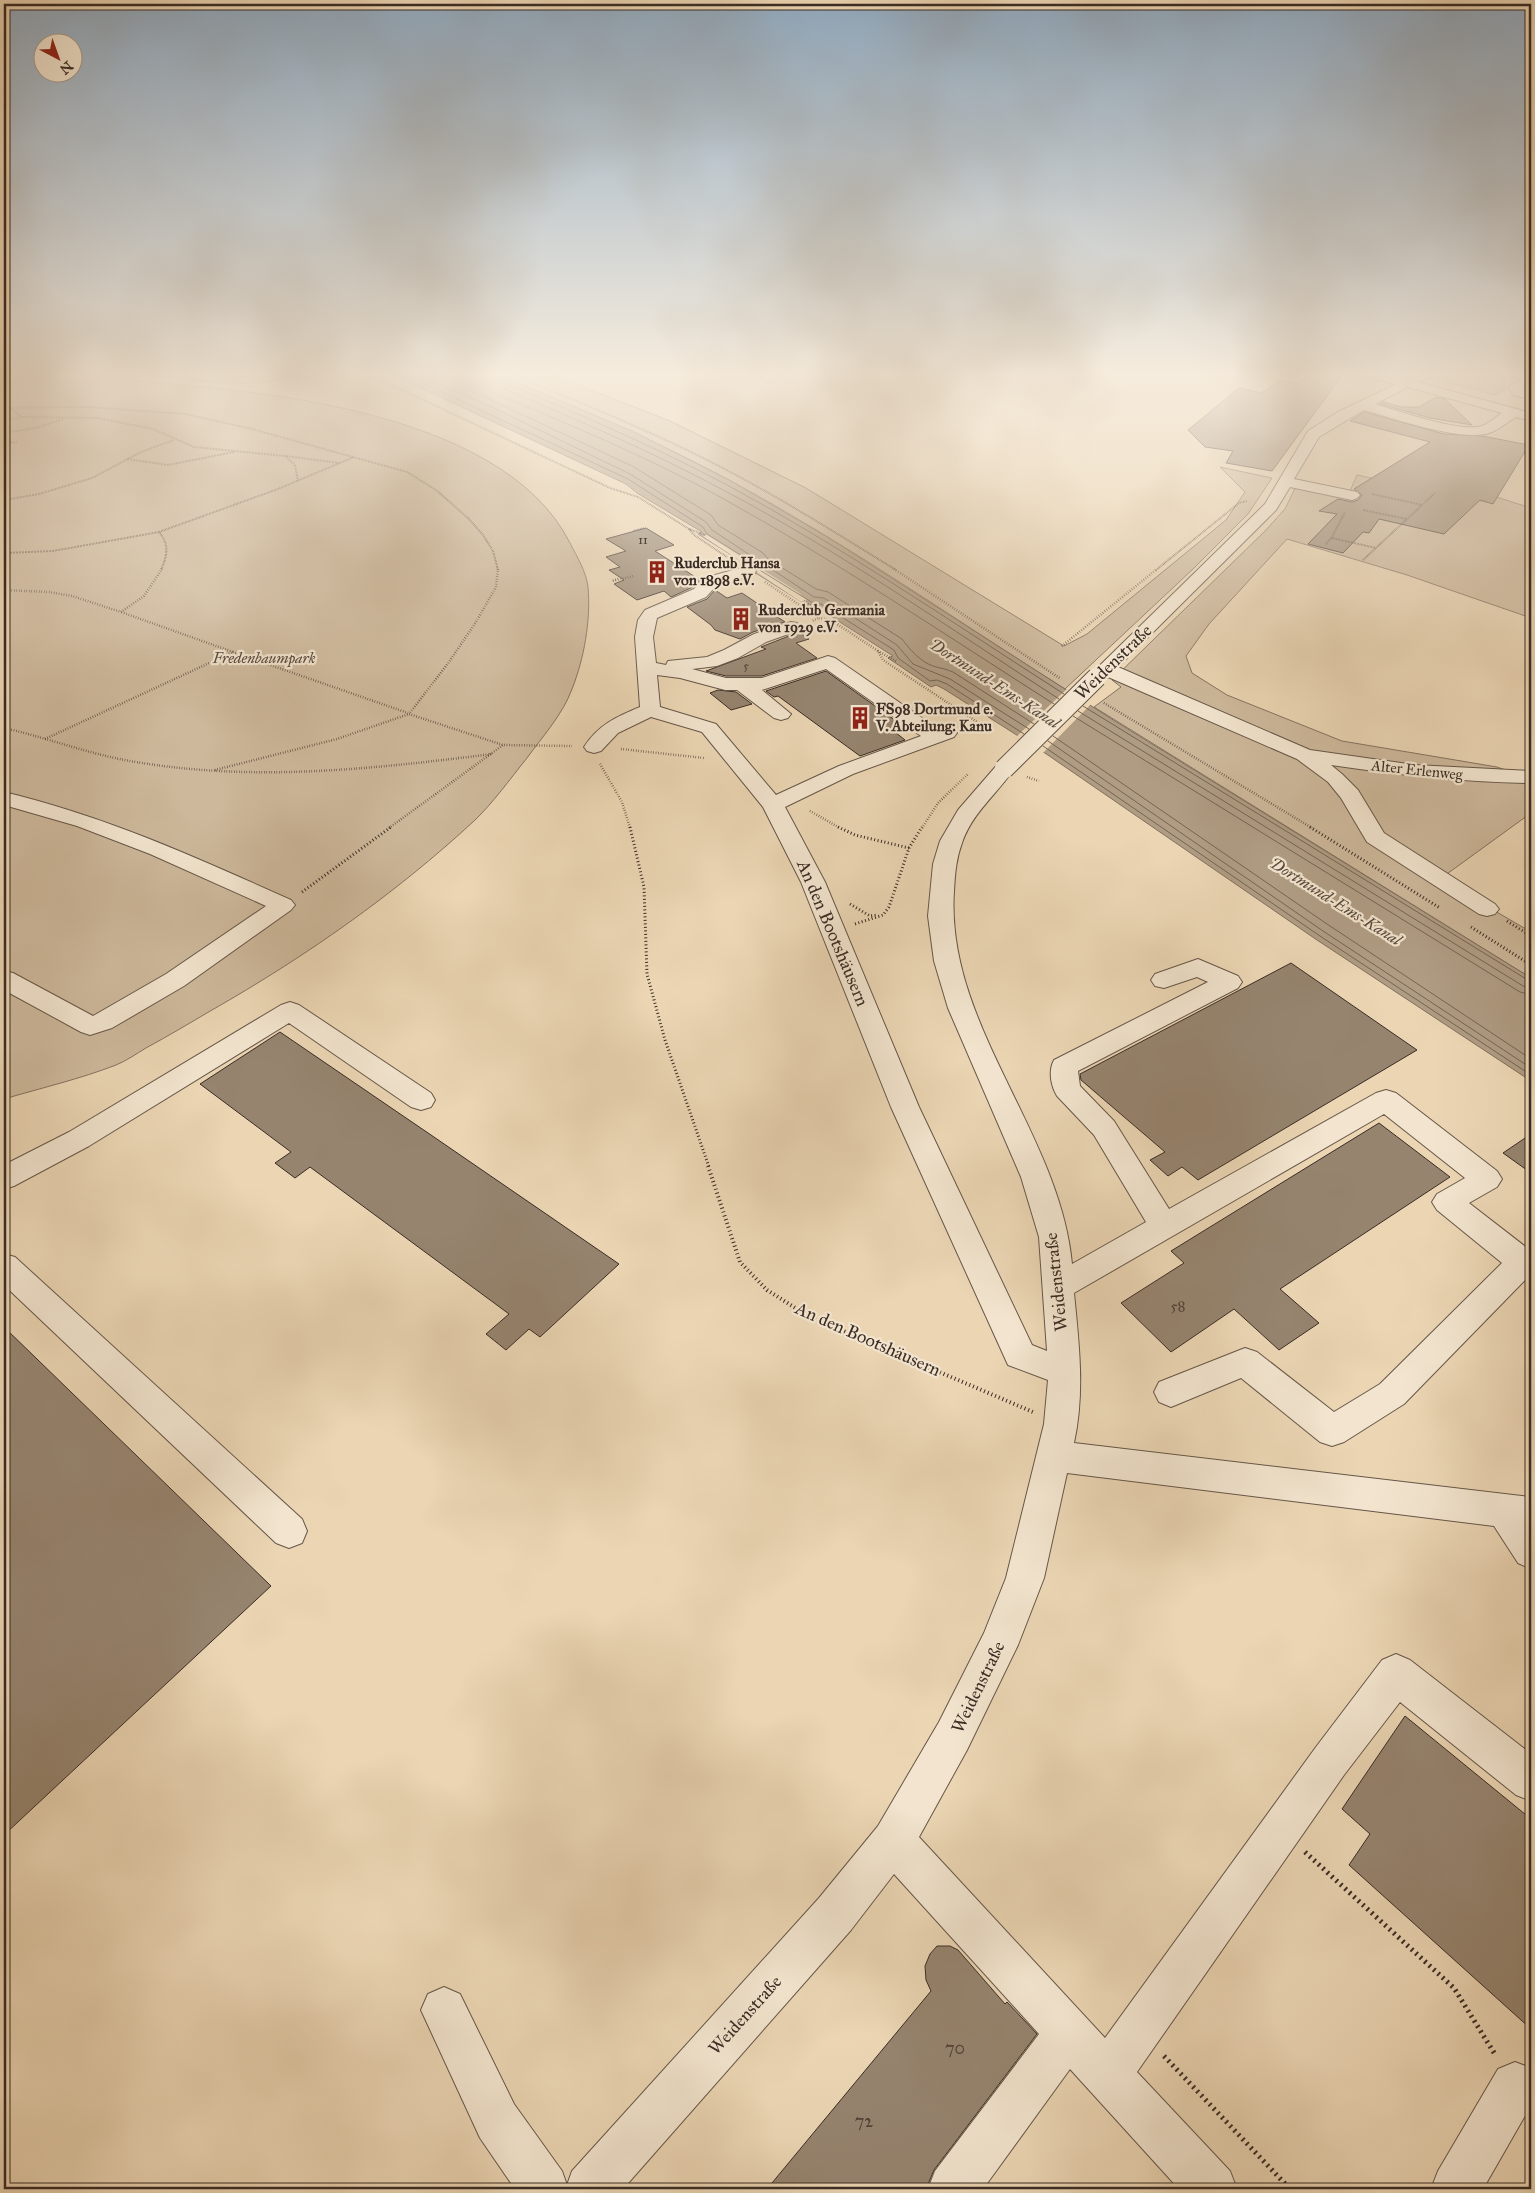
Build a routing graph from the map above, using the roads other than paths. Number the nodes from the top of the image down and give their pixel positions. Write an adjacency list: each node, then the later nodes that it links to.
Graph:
1 (1289, 475): 2 (street, Weidenstraße)
2 (1283, 486): 3 (street); 8 (street, Weidenstraße)
3 (1350, 501)
4 (748, 571): 7 (street)
5 (791, 627): 7 (street)
6 (740, 637): 7 (street)
7 (647, 668): 9 (street); 10 (street)
8 (1102, 673): 13 (street); 24 (street, Weidenstraße, bridge)
9 (742, 684): 11 (street); 16 (street)
10 (650, 710): 12 (street); 16 (street, An den Bootshäusern)
11 (781, 714)
12 (594, 747)
13 (1304, 755): 14 (street, Alter Erlenweg); 17 (street)
14 (1531, 777)
15 (4, 798): 18 (street)
16 (779, 802): 25 (street, An den Bootshäusern)
17 (1487, 909)
18 (4, 979)
19 (1164, 980): 22 (street)
20 (421, 1100): 21 (street)
21 (4, 1178)
22 (1164, 1227): 24 (street); 26 (street)
23 (4, 1266): 29 (street)
24 (1058, 1288): 25 (street, Weidenstraße)
25 (1065, 1372): 27 (street, Weidenstraße)
26 (1171, 1392)
27 (1058, 1440): 28 (street); 32 (street, Weidenstraße)
28 (1518, 1512): 30 (street)
29 (289, 1531)
30 (1531, 1551)
31 (1531, 1780): 35 (street)
32 (893, 1841): 34 (street); 38 (street, Weidenstraße)
33 (444, 2010): 37 (street)
34 (1069, 2032): 35 (street); 39 (street)
35 (1107, 2075): 40 (street)
36 (1523, 2089): 41 (street)
37 (544, 2189)
38 (590, 2189)
39 (954, 2189)
40 (1212, 2189)
41 (1456, 2189)

